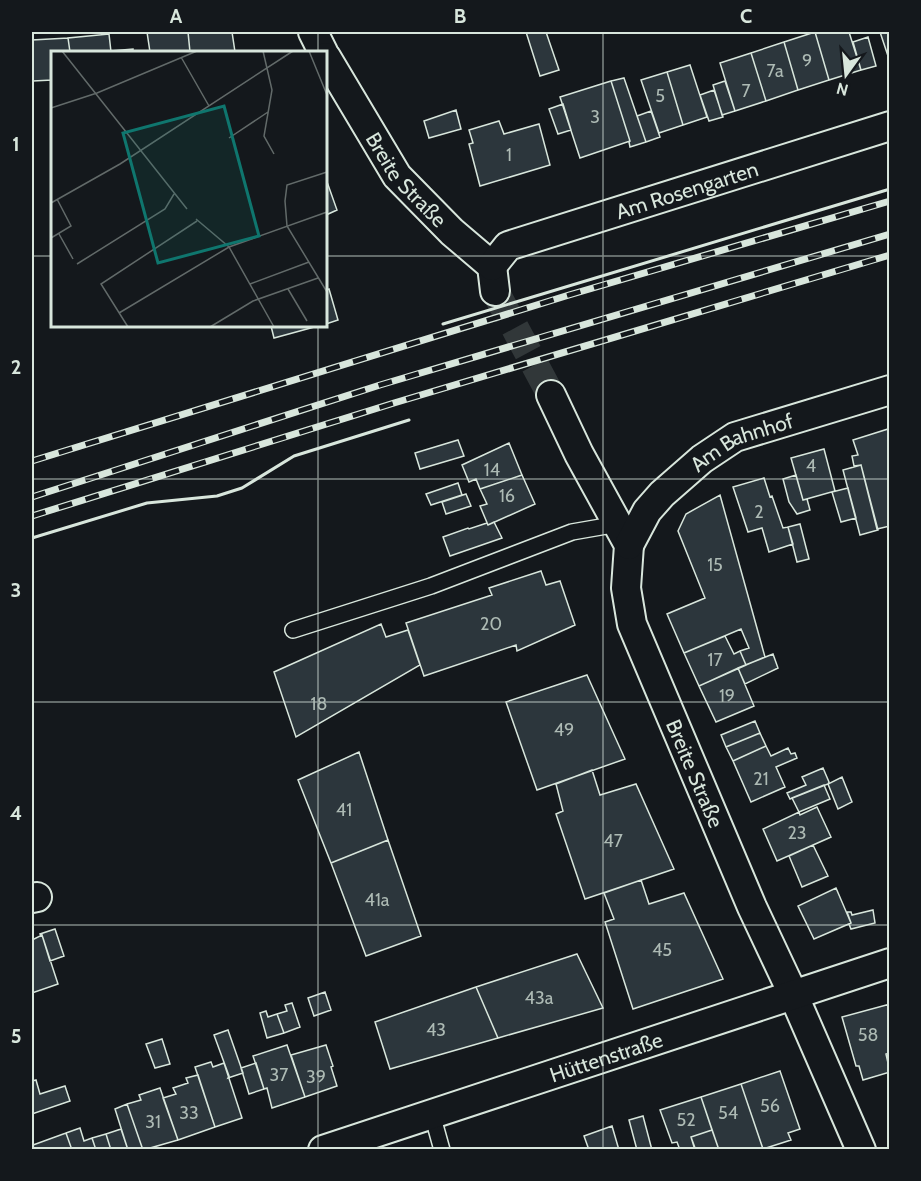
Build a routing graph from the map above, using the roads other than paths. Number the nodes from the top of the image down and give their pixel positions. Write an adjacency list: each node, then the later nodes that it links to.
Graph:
1 (313, 32): 2 (street)
2 (322, 51)
3 (327, 59): 5 (street, Breite Straße)
4 (890, 126): 5 (street, Am Rosengarten)
5 (493, 279)
6 (890, 390): 8 (street, Am Bahnhof)
7 (551, 395): 8 (street)
8 (623, 535): 9 (lane); 11 (street, Breite Straße)
9 (292, 630)
10 (890, 963): 11 (street, Hüttenstraße)
11 (793, 994): 12 (street, Hüttenstraße); 15 (street, Breite Straße)
12 (432, 1114): 13 (street, Hüttenstraße); 14 (lane)
13 (323, 1149)
14 (442, 1149)
15 (861, 1149)

